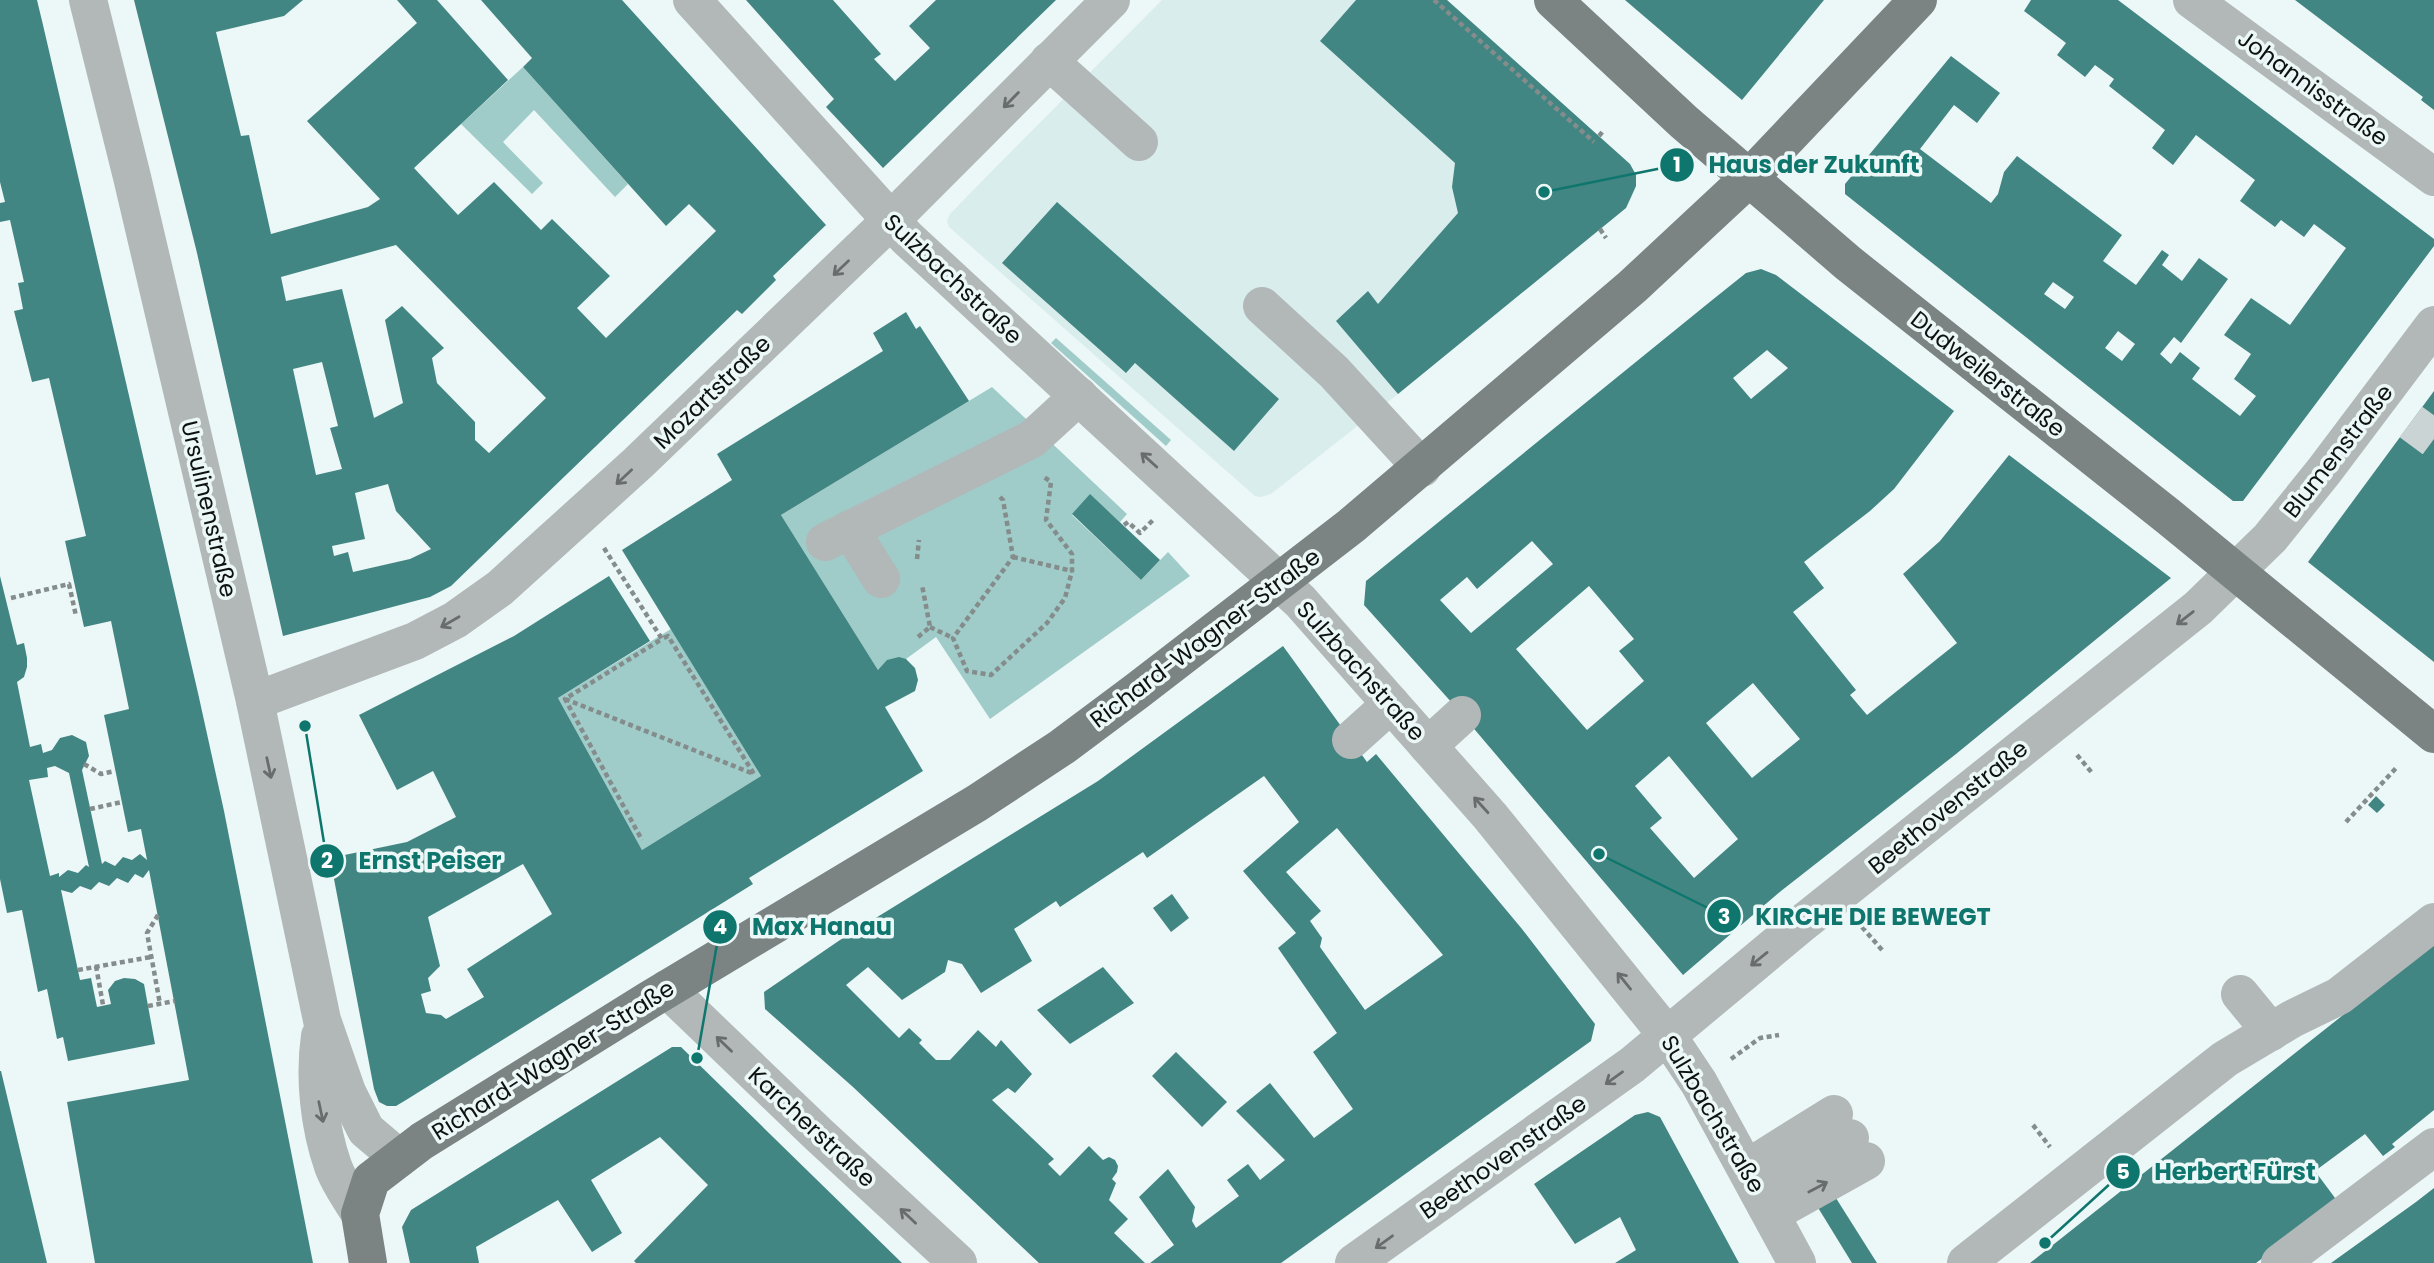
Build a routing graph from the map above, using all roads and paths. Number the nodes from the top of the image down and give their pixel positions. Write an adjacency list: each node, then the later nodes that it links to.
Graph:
1 (88, 0): 40 (street, Ursulinenstraße)
2 (692, 0): 15 (street, Sulzbachstraße)
3 (1111, 0): 8 (street, Mozartstraße)
4 (1434, 0): 12 (path)
5 (1553, 0): 14 (main road, Dudweilerstraße)
6 (1919, 0): 14 (main road, Richard-Wagner-Straße)
7 (2192, 0): 13 (street, Johannisstraße)
8 (1049, 61): 11 (street); 15 (street, Mozartstraße, one-way to 15)
9 (1604, 130): 10 (path)
10 (1599, 136)
11 (1139, 142)
12 (1594, 142)
13 (2434, 177)
14 (1748, 179): 22 (main road, Richard-Wagner-Straße); 29 (main road, Dudweilerstraße)
15 (890, 221): 20 (street, Sulzbachstraße); 40 (street, Mozartstraße, one-way to 40)
16 (1600, 229): 17 (path)
17 (1606, 238)
18 (1262, 306): 22 (street)
19 (2434, 325): 29 (street, Blumenstraße)
20 (1079, 396): 21 (street); 32 (street, Sulzbachstraße, one-way to 20)
21 (1023, 443): 28 (path); 31 (street)
22 (1422, 468): 32 (main road, Richard-Wagner-Straße)
23 (994, 492): 27 (path)
24 (1124, 526): 25 (path)
25 (1144, 529)
26 (925, 531): 35 (path)
27 (1013, 557): 28 (path); 37 (path)
28 (1072, 571): 37 (path)
29 (2236, 573): 43 (main road, Dudweilerstraße); 70 (street, Beethovenstraße, one-way to 70)
30 (621, 574): 38 (path)
31 (881, 579)
32 (1279, 582): 41 (street, Sulzbachstraße); 62 (main road, Richard-Wagner-Straße)
33 (10, 598): 34 (path)
34 (76, 616)
35 (930, 626): 36 (path); 37 (path)
36 (918, 637)
37 (953, 638)
38 (662, 639): 39 (path); 39 (path)
39 (565, 699): 54 (path)
40 (255, 701): 68 (street, Ursulinenstraße, one-way to 68)
41 (1391, 704): 44 (street); 46 (street, Sulzbachstraße)
42 (1470, 724): 46 (street)
43 (2434, 734)
44 (1351, 740)
45 (2077, 754): 50 (path)
46 (1436, 755): 70 (street, Sulzbachstraße, one-way to 46)
47 (84, 764): 49 (path)
48 (2397, 767): 53 (path)
49 (115, 771)
50 (2093, 774)
51 (122, 802): 52 (path)
52 (90, 809)
53 (2346, 822)
54 (642, 840)
55 (158, 915): 59 (path)
56 (1854, 917): 58 (path)
57 (2434, 922): 69 (street)
58 (1882, 950)
59 (151, 957): 60 (path); 65 (path)
60 (96, 966): 61 (path); 66 (path)
61 (78, 970)
62 (667, 989): 74 (main road, Richard-Wagner-Straße); 79 (street, Karcherstraße, one-way to 62)
63 (2240, 994): 69 (street)
64 (175, 1001): 65 (path)
65 (160, 1004): 67 (path)
66 (103, 1005)
67 (148, 1006)
68 (322, 1020): 74 (street, Ursulinenstraße); 76 (street, Ursulinenstraße, one-way to 76)
69 (2282, 1026): 77 (street)
70 (1667, 1035): 75 (street, Sulzbachstraße); 80 (street, Beethovenstraße, one-way to 80)
71 (1779, 1035): 72 (path)
72 (1726, 1062)
73 (2434, 1147): 82 (street)
74 (399, 1158): 76 (main road, Ursulinenstraße)
75 (1758, 1191): 75 (street); 81 (street, Sulzbachstraße)
76 (360, 1214): 78 (main road, Ursulinenstraße)
77 (1988, 1256)
78 (368, 1263)
79 (958, 1263)
80 (1354, 1263)
81 (1797, 1263)
82 (2280, 1263)

